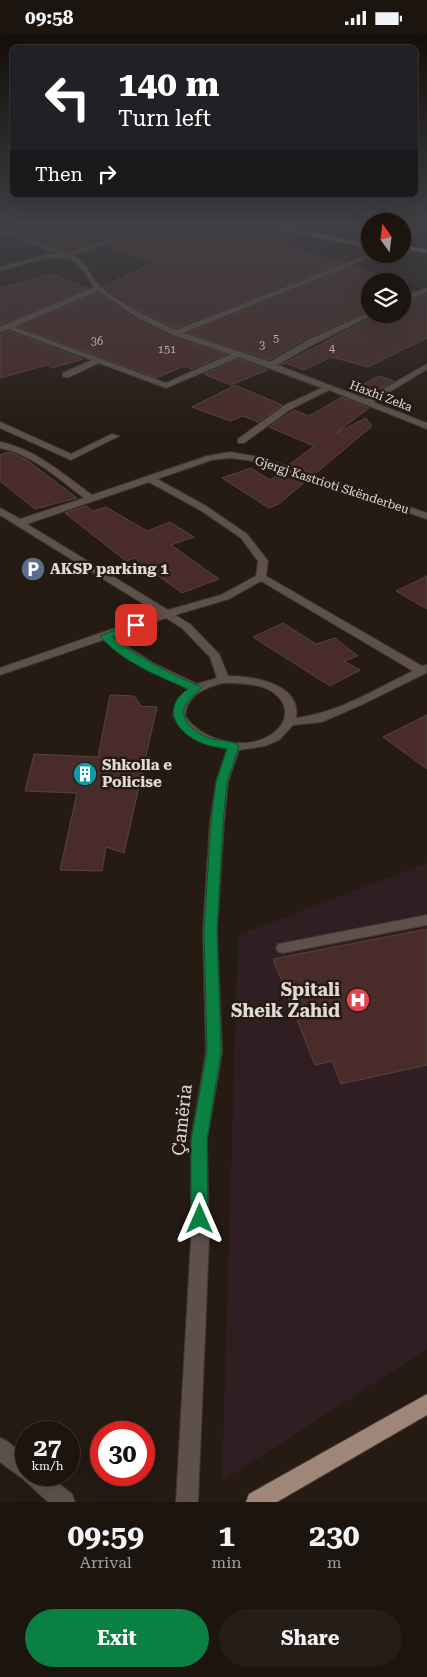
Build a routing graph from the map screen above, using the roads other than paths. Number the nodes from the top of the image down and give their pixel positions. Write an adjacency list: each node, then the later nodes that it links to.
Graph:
1 (88, 292): 5 (street)
2 (105, 292): 7 (street, Haxhi Zeka)
3 (276, 292): 7 (street)
4 (361, 317): 10 (street)
5 (8, 327): 6 (street); 9 (street)
6 (0, 330)
7 (176, 333): 8 (street, Haxhi Zeka)
8 (238, 354): 9 (street); 10 (street, Haxhi Zeka)
9 (99, 360): 12 (street)
10 (271, 365): 13 (street, Haxhi Zeka)
11 (427, 366): 14 (street)
12 (66, 375)
13 (327, 388): 14 (street, Haxhi Zeka); 18 (street, Haxhi Zeka)
14 (364, 403): 16 (street, Haxhi Zeka)
15 (0, 425): 17 (street)
16 (427, 426)
17 (115, 436)
18 (241, 441)
19 (0, 445): 21 (street)
20 (149, 478): 21 (street, Gjergj Kastrioti Skënderbeu); 23 (street, Gjergj Kastrioti Skënderbeu); 25 (street)
21 (92, 499): 24 (street, Gjergj Kastrioti Skënderbeu)
22 (0, 511): 24 (street)
23 (427, 516)
24 (18, 523): 26 (street)
25 (261, 577): 26 (street); 28 (street)
26 (168, 614): 27 (street); 30 (street)
27 (105, 636): 29 (street); 31 (street)
28 (424, 669): 32 (street)
29 (0, 672)
30 (223, 680): 31 (street); 32 (street)
31 (196, 688): 33 (street)
32 (289, 722): 33 (street)
33 (234, 746): 41 (street, Çamëria)
34 (427, 920): 35 (street)
35 (283, 948)
36 (427, 1404): 42 (main road)
37 (0, 1448): 38 (street)
38 (15, 1461)
39 (45, 1486): 40 (street)
40 (64, 1502)
41 (187, 1502)
42 (257, 1502)

